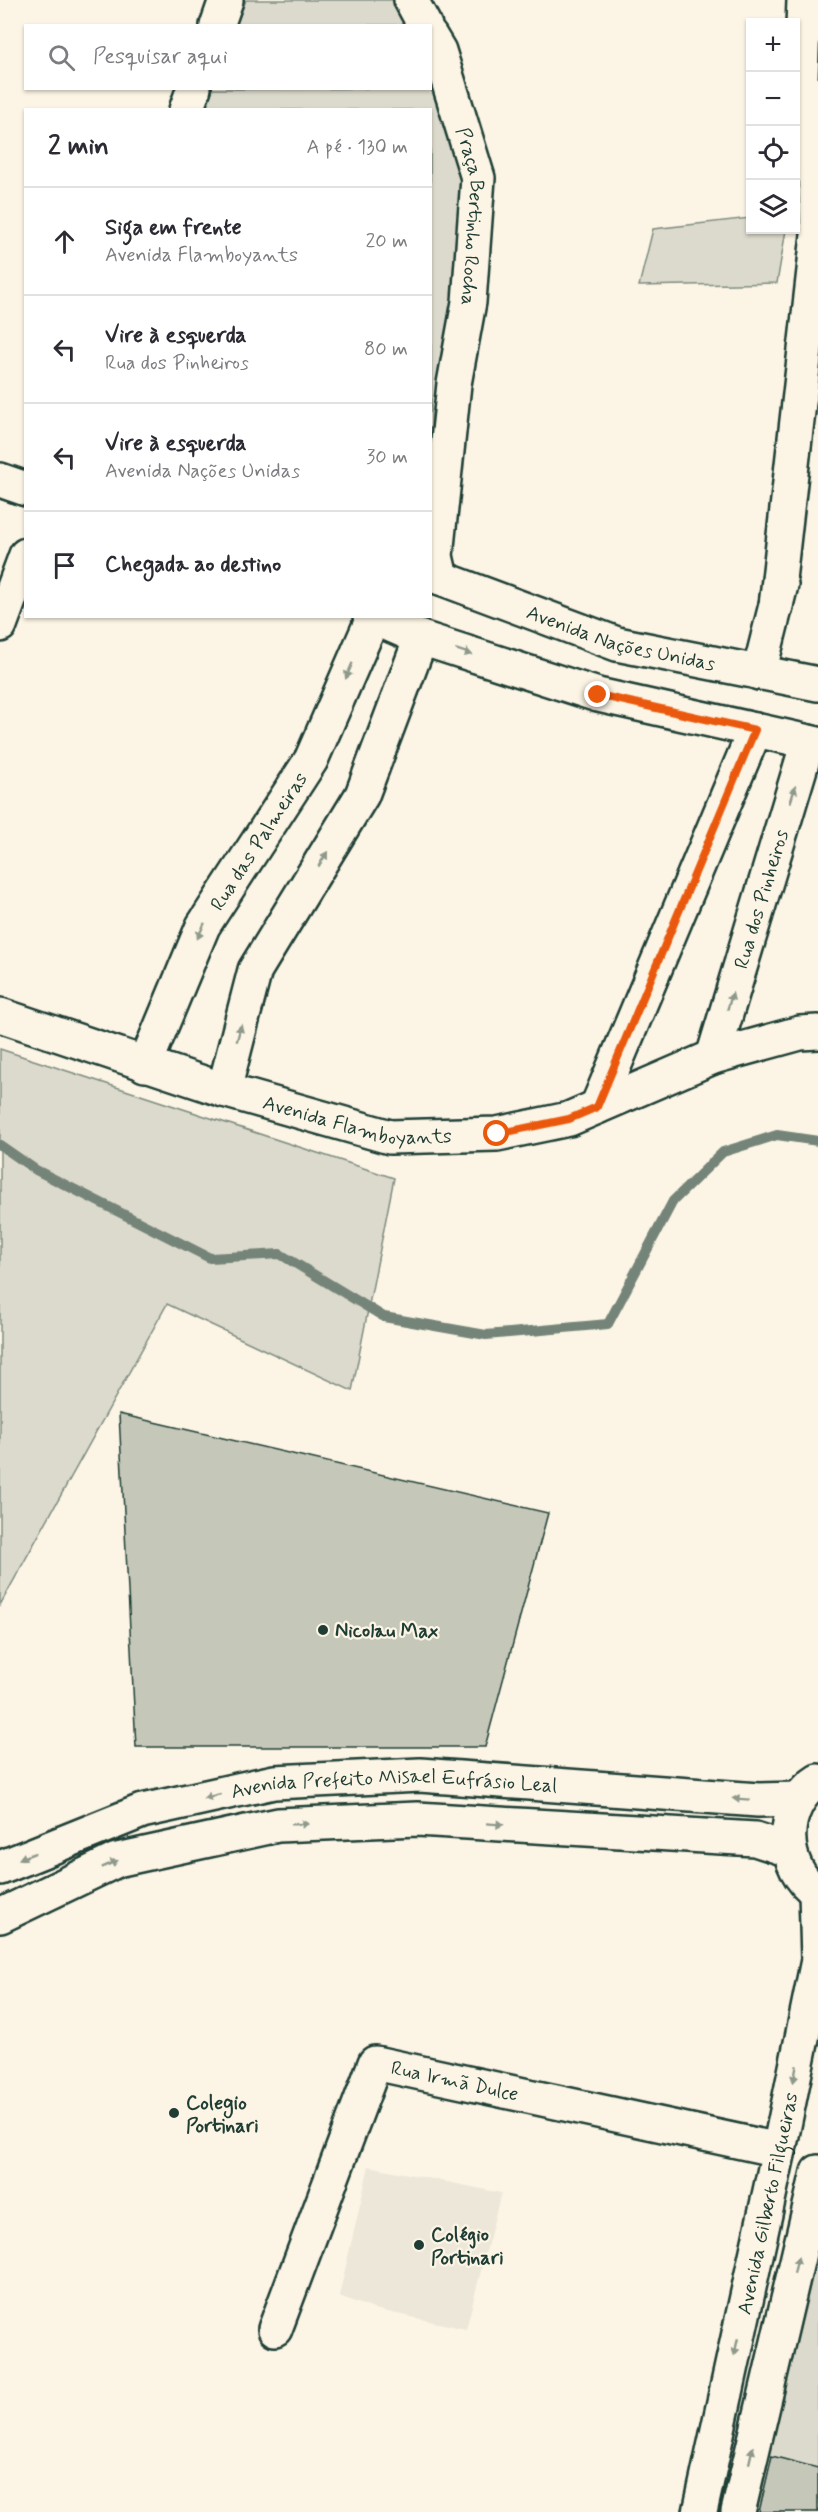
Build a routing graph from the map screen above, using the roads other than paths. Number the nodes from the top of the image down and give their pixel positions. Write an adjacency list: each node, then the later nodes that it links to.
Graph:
1 (226, 0): 4 (street)
2 (411, 0): 5 (street)
3 (804, 0): 14 (street)
4 (218, 24)
5 (424, 24)
6 (432, 39): 13 (street, Praça Bertinho Rocha)
7 (193, 90): 8 (street)
8 (187, 108)
9 (818, 429): 14 (street)
10 (0, 480): 11 (street)
11 (24, 488)
12 (24, 560): 17 (street)
13 (436, 576): 19 (street, Avenida Nações Unidas)
14 (776, 606): 19 (street)
15 (371, 618): 26 (street, Rua das Palmeiras, one-way to 26)
16 (373, 618): 18 (street)
17 (0, 625)
18 (421, 638): 21 (street, one-way to 21); 27 (street, one-way to 18)
19 (759, 673): 20 (street, Avenida Nações Unidas)
20 (818, 684)
21 (755, 730): 22 (street); 28 (street)
22 (813, 743): 25 (street, Rua dos Pinheiros, one-way to 22)
23 (0, 1015): 26 (street, Avenida Flamboyants)
24 (818, 1032): 25 (street, Avenida Flamboyants)
25 (713, 1057): 28 (street, Avenida Flamboyants)
26 (145, 1065): 27 (street, Avenida Flamboyants)
27 (224, 1090): 28 (street, Avenida Flamboyants)
28 (597, 1107)
29 (420, 1775): 30 (street, Avenida Prefeito Misael Eufrásio Leal, one-way to 29); 31 (street); 33 (street, Avenida Prefeito Misael Eufrásio Leal, one-way to 33)
30 (808, 1790): 32 (street)
31 (417, 1819): 32 (street, Avenida Prefeito Misael Eufrásio Leal, one-way to 32); 35 (street, Avenida Prefeito Misael Eufrásio Leal, one-way to 31)
32 (789, 1850): 34 (street)
33 (0, 1868)
34 (817, 1892): 36 (street, Avenida Gilberto Filgueiras, one-way to 36)
35 (0, 1916)
36 (779, 2150): 38 (street, Rua Irmã Dulce); 39 (street, Avenida Gilberto Filgueiras, one-way to 39)
37 (818, 2172): 40 (street, Avenida Gilberto Filgueiras, one-way to 37)
38 (275, 2329)
39 (700, 2512)
40 (738, 2512)

